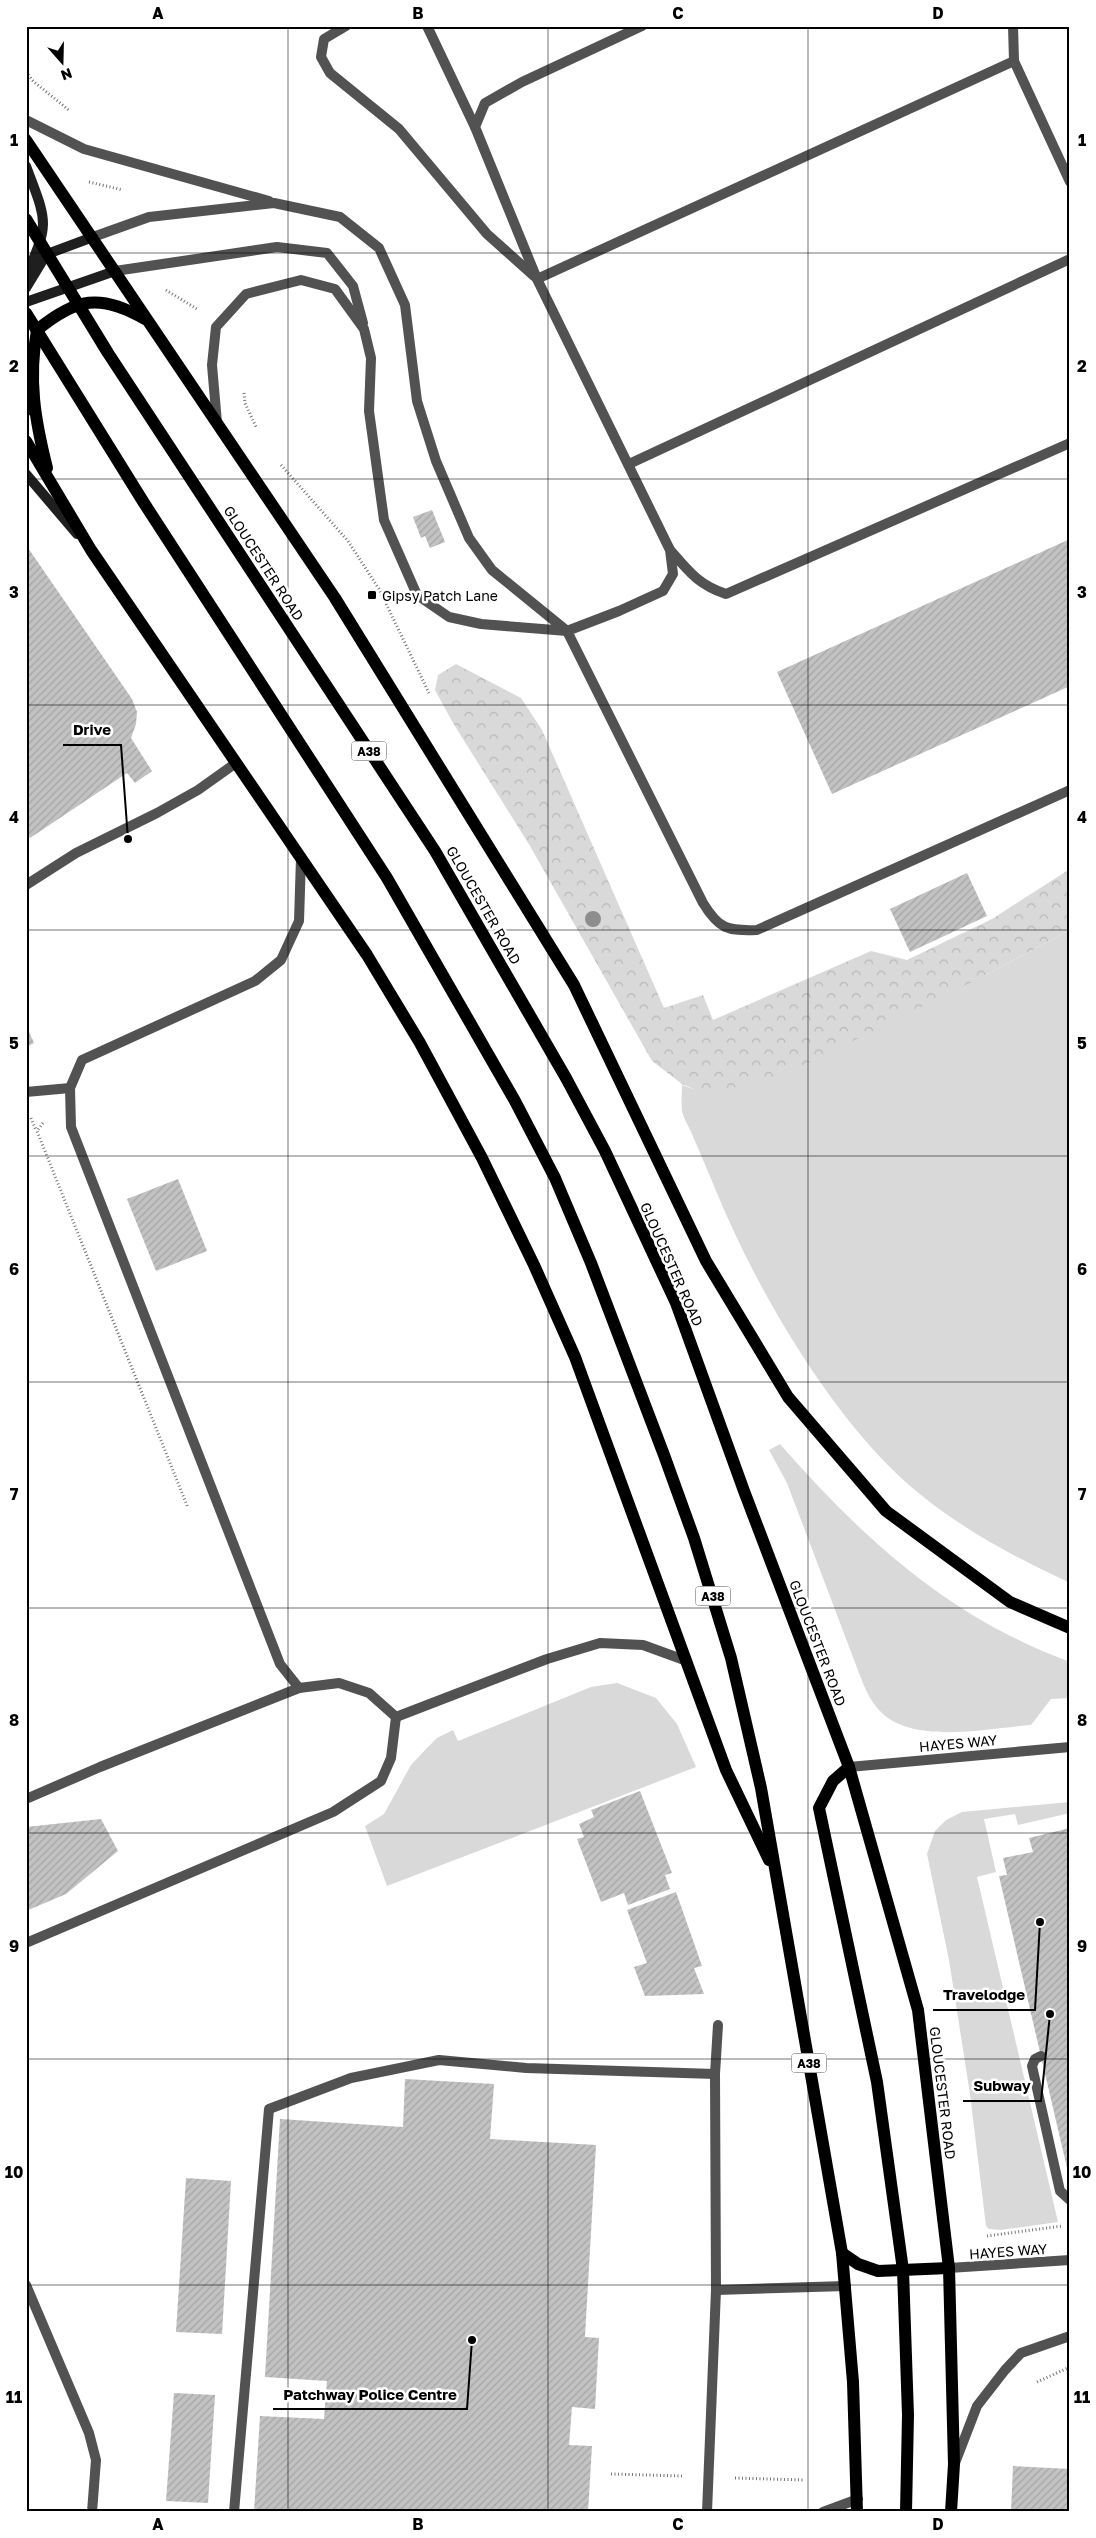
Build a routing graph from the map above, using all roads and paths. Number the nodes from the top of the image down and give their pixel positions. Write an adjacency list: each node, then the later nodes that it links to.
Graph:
1 (346, 26): 21 (street)
2 (427, 26): 9 (street)
3 (642, 26): 9 (street)
4 (1013, 26): 5 (street)
5 (1014, 61): 12 (street); 21 (street)
6 (26, 72): 7 (path)
7 (70, 109)
8 (26, 120): 13 (street)
9 (475, 127): 21 (street)
10 (26, 140): 15 (main road)
11 (26, 166): 18 (main road)
12 (1070, 182)
13 (274, 203): 15 (street); 42 (street)
14 (26, 220): 55 (main road, GLOUCESTER ROAD / A38)
15 (93, 237): 16 (main road); 19 (main road)
16 (46, 255): 18 (main road); 23 (main road)
17 (1070, 259): 37 (street)
18 (30, 260): 20 (main road)
19 (115, 270): 24 (main road); 26 (main road); 28 (street)
20 (26, 275)
21 (537, 279): 37 (street)
22 (161, 284): 27 (path)
23 (26, 288)
24 (26, 302)
25 (26, 313): 57 (main road, A38)
26 (149, 322): 31 (main road); 32 (main road)
27 (216, 327): 28 (street); 32 (street)
28 (364, 329): 42 (street)
29 (242, 385): 33 (path)
30 (26, 395): 31 (main road)
31 (35, 419): 39 (main road)
32 (217, 424): 50 (main road)
33 (256, 429)
34 (26, 441): 39 (main road)
35 (1070, 443): 41 (street)
36 (275, 458): 43 (path)
37 (628, 464): 41 (street)
38 (26, 474): 40 (main road)
39 (49, 478): 40 (main road)
40 (91, 550): 44 (main road)
41 (670, 550): 42 (street)
42 (567, 631): 45 (street)
43 (432, 700)
44 (236, 763): 46 (main road); 47 (street)
45 (1070, 790)
46 (302, 858): 48 (street); 51 (main road)
47 (26, 885)
48 (70, 1088): 49 (street); 52 (street)
49 (26, 1092)
50 (1070, 1628)
51 (687, 1661): 53 (street); 57 (main road)
52 (299, 1688): 53 (street); 56 (street)
53 (396, 1717): 58 (street)
54 (1070, 1747): 55 (street, HAYES WAY)
55 (849, 1767): 67 (main road, GLOUCESTER ROAD / A38); 68 (main road)
56 (26, 1799)
57 (775, 1873): 65 (main road, A38)
58 (26, 1943)
59 (718, 2025): 61 (street)
60 (1041, 2056): 62 (street)
61 (715, 2074): 71 (street); 78 (street)
62 (1070, 2200)
63 (1070, 2225): 64 (path)
64 (987, 2236)
65 (842, 2253): 68 (main road); 70 (main road, A38)
66 (1070, 2260): 67 (street, HAYES WAY)
67 (949, 2268): 68 (main road); 75 (main road, GLOUCESTER ROAD / A38)
68 (903, 2270): 82 (main road)
69 (26, 2285): 77 (street)
70 (846, 2286): 71 (street); 76 (main road, A38)
71 (716, 2290): 79 (street)
72 (1070, 2336): 75 (street)
73 (1070, 2367): 74 (path)
74 (1037, 2382)
75 (954, 2464): 83 (main road, GLOUCESTER ROAD / A38)
76 (858, 2498): 80 (street); 81 (main road, A38)
77 (92, 2512)
78 (234, 2512)
79 (708, 2512)
80 (823, 2512)
81 (857, 2512)
82 (906, 2512)
83 (951, 2512)

